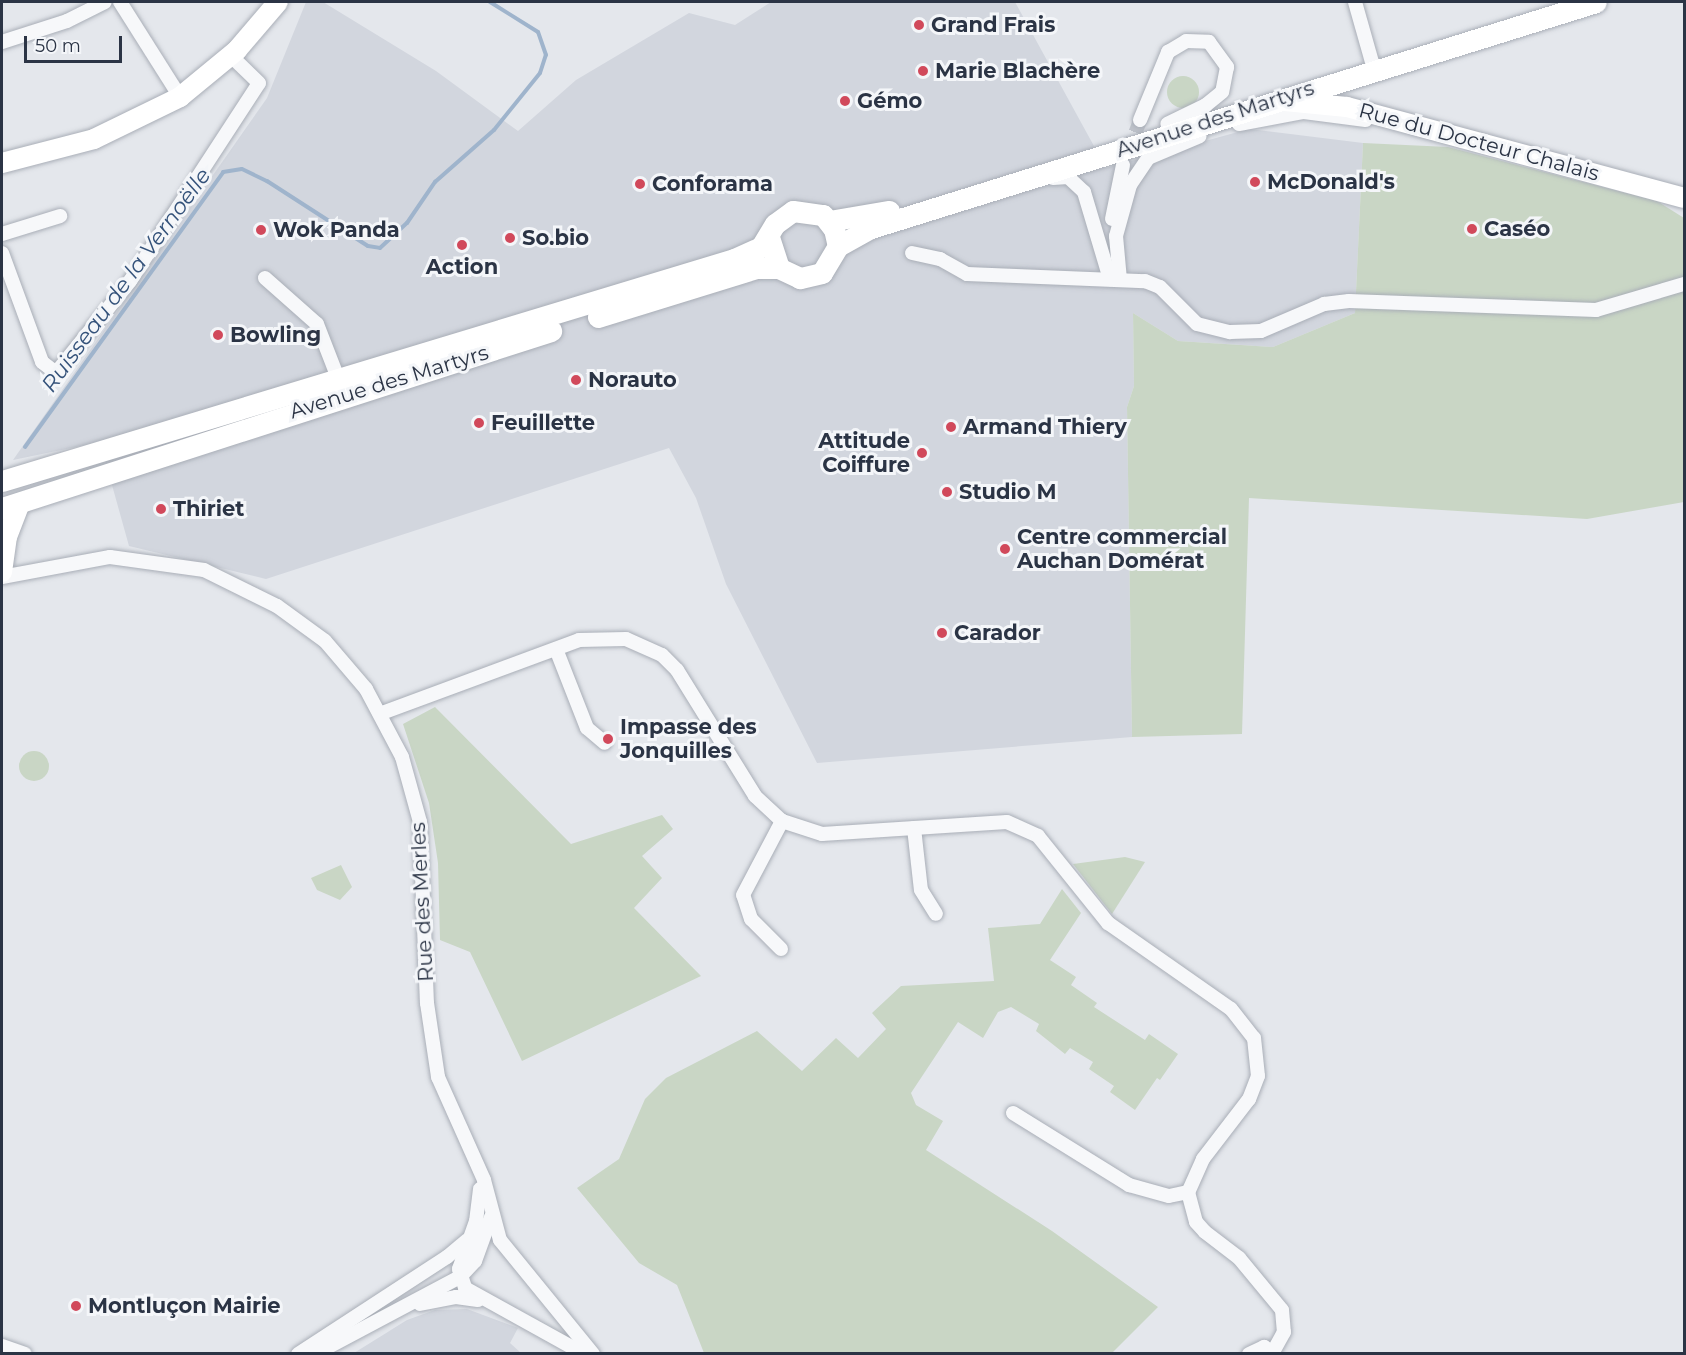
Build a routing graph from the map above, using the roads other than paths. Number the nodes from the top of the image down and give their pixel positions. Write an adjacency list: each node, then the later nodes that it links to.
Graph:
1 (105, 2): 7 (street)
2 (120, 2): 10 (street)
3 (278, 2): 8 (main road)
4 (1355, 2): 9 (street)
5 (1562, 2): 9 (main road, Avenue des Martyrs)
6 (1596, 2): 9 (main road, Avenue des Martyrs)
7 (2, 42)
8 (231, 56): 10 (main road); 25 (street)
9 (1372, 65): 11 (main road, Avenue des Martyrs); 13 (main road, Avenue des Martyrs)
10 (180, 97): 15 (main road)
11 (1270, 101): 14 (main road, Rue du Docteur Chalais); 18 (main road, Avenue des Martyrs)
12 (1140, 120): 13 (street)
13 (1167, 124): 20 (main road, Avenue des Martyrs)
14 (1465, 139): 17 (main road, Rue du Docteur Chalais); 22 (street)
15 (2, 164)
16 (1123, 165): 22 (street)
17 (1684, 198)
18 (952, 203): 24 (main road, Avenue des Martyrs); 29 (street)
19 (60, 216): 21 (street)
20 (829, 221): 23 (main road); 24 (main road)
21 (2, 234)
22 (1116, 236): 29 (street)
23 (769, 238): 27 (main road); 31 (main road, Avenue des Martyrs)
24 (838, 246): 27 (main road)
25 (2, 253)
26 (912, 253): 29 (street)
27 (779, 268): 31 (main road, Avenue des Martyrs)
28 (265, 278): 31 (street)
29 (1115, 279): 30 (street)
30 (1683, 284)
31 (341, 387): 32 (main road, Avenue des Martyrs); 33 (main road, Avenue des Martyrs)
32 (2, 481)
33 (11, 505): 34 (main road)
34 (2, 567): 36 (street, Rue des Merles)
35 (556, 649): 36 (street); 37 (street); 38 (street)
36 (382, 713): 43 (street, Rue des Merles)
37 (605, 743)
38 (782, 820): 39 (street); 41 (street)
39 (914, 828): 40 (street); 44 (street)
40 (936, 914)
41 (781, 949)
42 (1014, 1113): 44 (street)
43 (480, 1172): 45 (street, Rue des Merles); 46 (street, Rue des Merles)
44 (1188, 1192): 59 (street)
45 (491, 1217): 47 (street, Rue des Merles); 48 (street)
46 (470, 1236): 48 (street); 49 (street, Rue des Merles); 54 (street)
47 (500, 1240): 48 (street); 57 (street, Rue des Merles)
48 (484, 1242): 49 (street)
49 (460, 1277): 50 (street); 51 (street)
50 (480, 1300): 51 (street); 56 (street)
51 (398, 1309): 55 (street)
52 (2, 1346): 53 (street)
53 (25, 1353)
54 (298, 1353)
55 (315, 1353)
56 (584, 1353)
57 (593, 1353)
58 (1249, 1353): 59 (street)
59 (1274, 1353)

